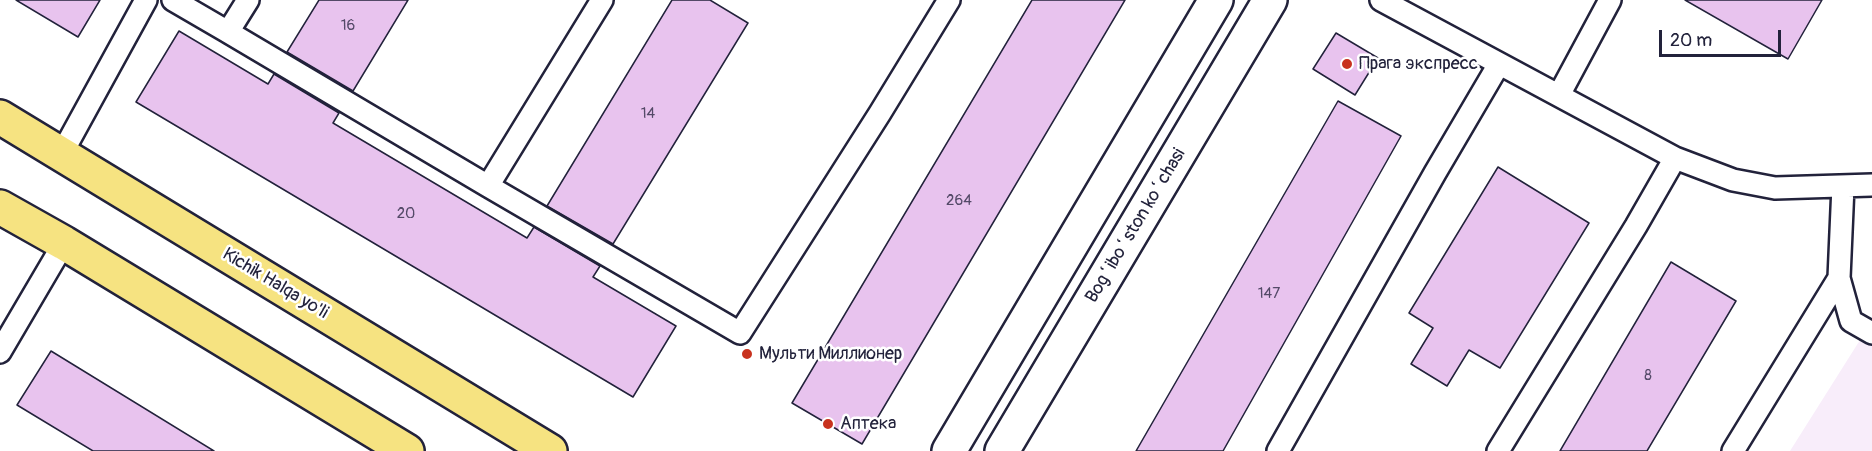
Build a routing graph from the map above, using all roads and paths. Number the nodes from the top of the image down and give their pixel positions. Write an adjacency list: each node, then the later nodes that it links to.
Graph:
1 (146, 0): 14 (lane)
2 (173, 0): 10 (lane)
3 (248, 0): 10 (lane)
4 (602, 0): 17 (lane)
5 (949, 0): 17 (lane)
6 (1216, 0): 24 (street)
7 (1270, 0): 27 (street, Bogʻiboʻston koʻchasi)
8 (1381, 0): 11 (lane)
9 (1610, 0): 12 (lane)
10 (228, 32): 17 (lane)
11 (1499, 64): 12 (lane); 28 (lane)
12 (1559, 95): 15 (lane)
13 (0, 117): 14 (highway, Kichik Halqa yo'li)
14 (61, 155): 26 (highway, Kichik Halqa yo'li)
15 (1675, 158): 18 (lane); 29 (lane)
16 (1872, 185): 18 (lane)
17 (488, 186)
18 (1843, 186): 21 (lane)
19 (0, 207): 20 (highway)
20 (64, 243): 23 (lane); 25 (highway)
21 (1839, 278): 22 (lane); 30 (lane)
22 (1872, 333)
23 (0, 352)
24 (956, 448)
25 (407, 451)
26 (550, 451)
27 (1002, 451)
28 (1278, 451)
29 (1498, 451)
30 (1733, 451)

